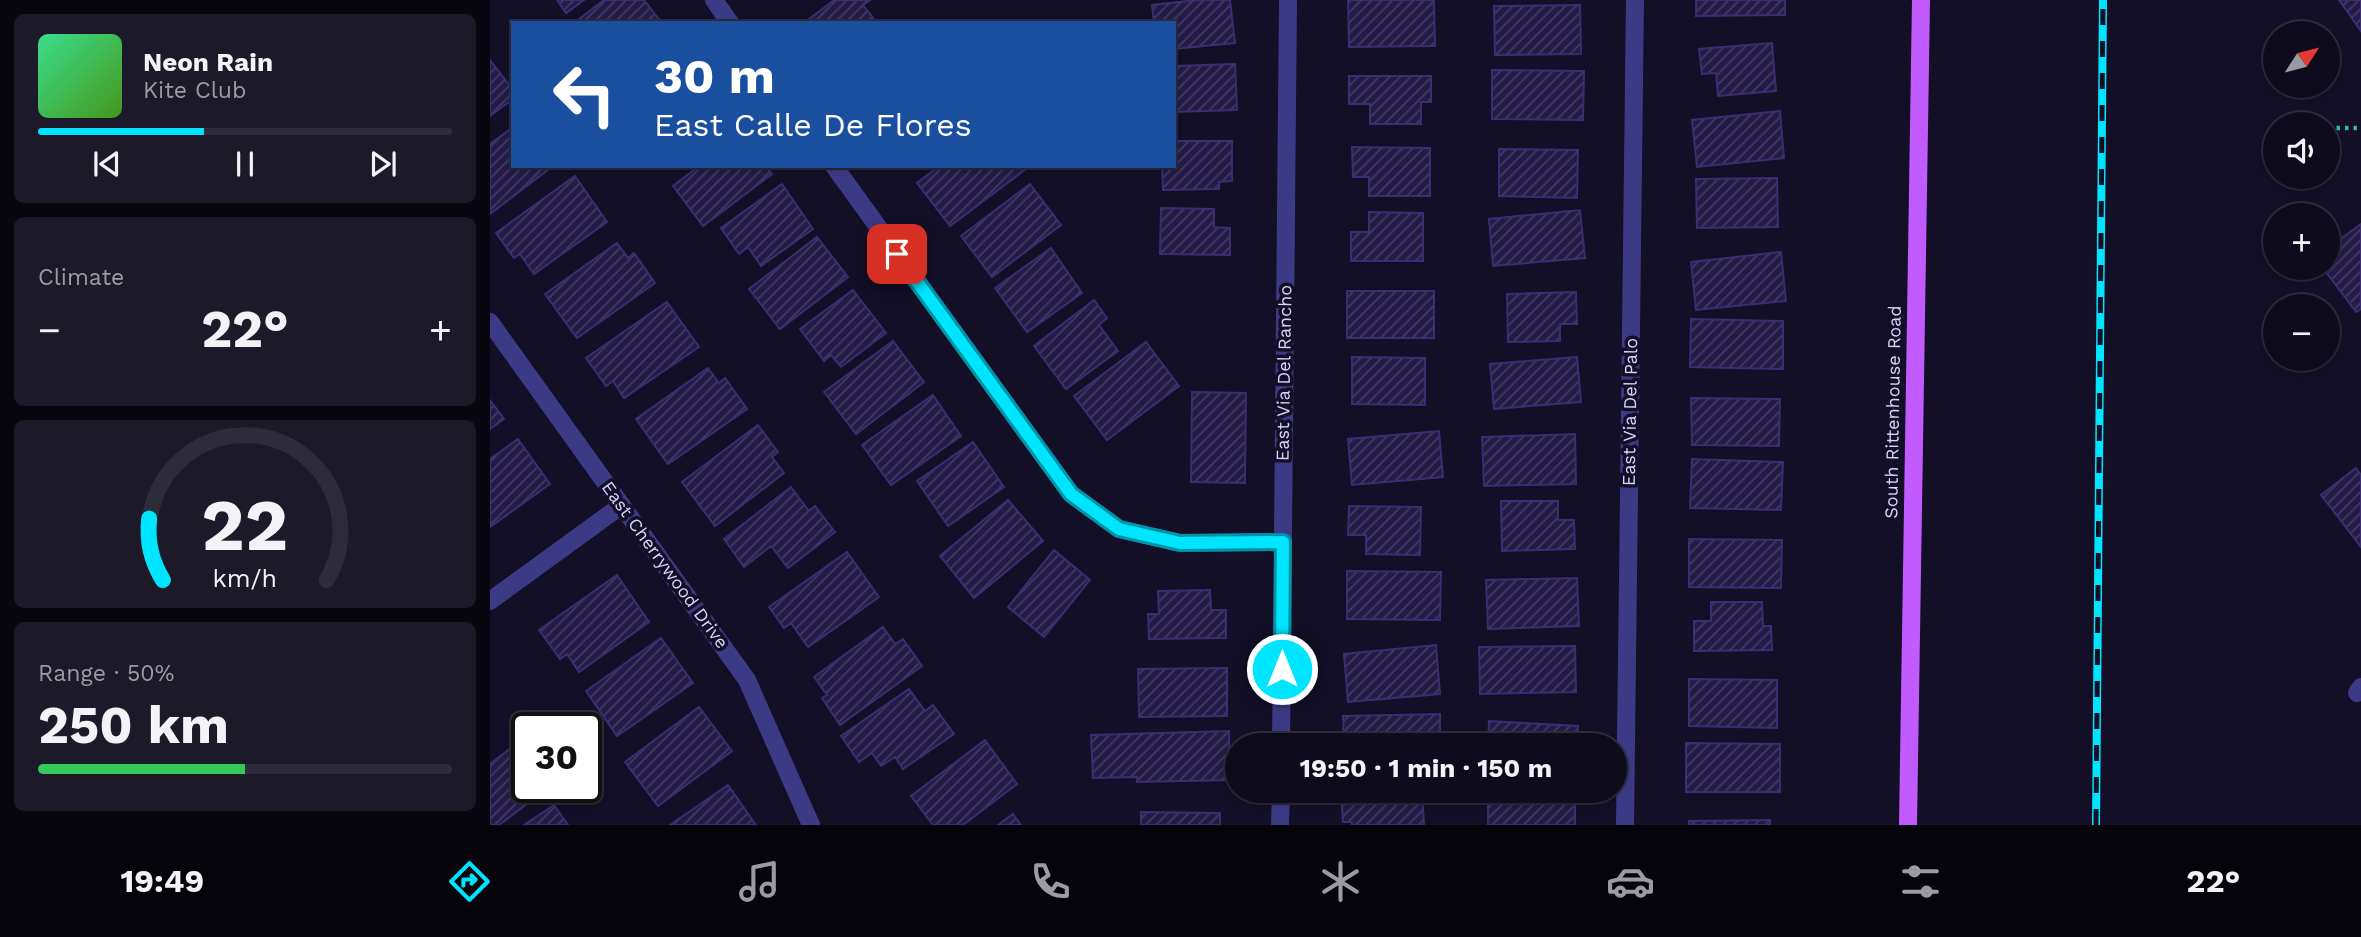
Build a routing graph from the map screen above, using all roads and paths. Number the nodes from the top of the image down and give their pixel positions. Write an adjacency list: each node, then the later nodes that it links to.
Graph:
1 (714, 0): 5 (street)
2 (1289, 0): 11 (street, East Via Del Rancho)
3 (1635, 0): 17 (street, East Via Del Palo)
4 (1921, 0): 18 (main road, South Rittenhouse Road)
5 (729, 21)
6 (2340, 128): 7 (path)
7 (2361, 128)
8 (835, 168): 11 (street)
9 (490, 322): 10 (street, East Cherrywood Drive)
10 (622, 505): 12 (street); 15 (street, East Cherrywood Drive)
11 (1283, 542): 13 (street, East Via Del Rancho)
12 (490, 601)
13 (1281, 733)
14 (1280, 803): 16 (street)
15 (811, 825)
16 (1280, 825)
17 (1625, 825)
18 (1908, 825)

